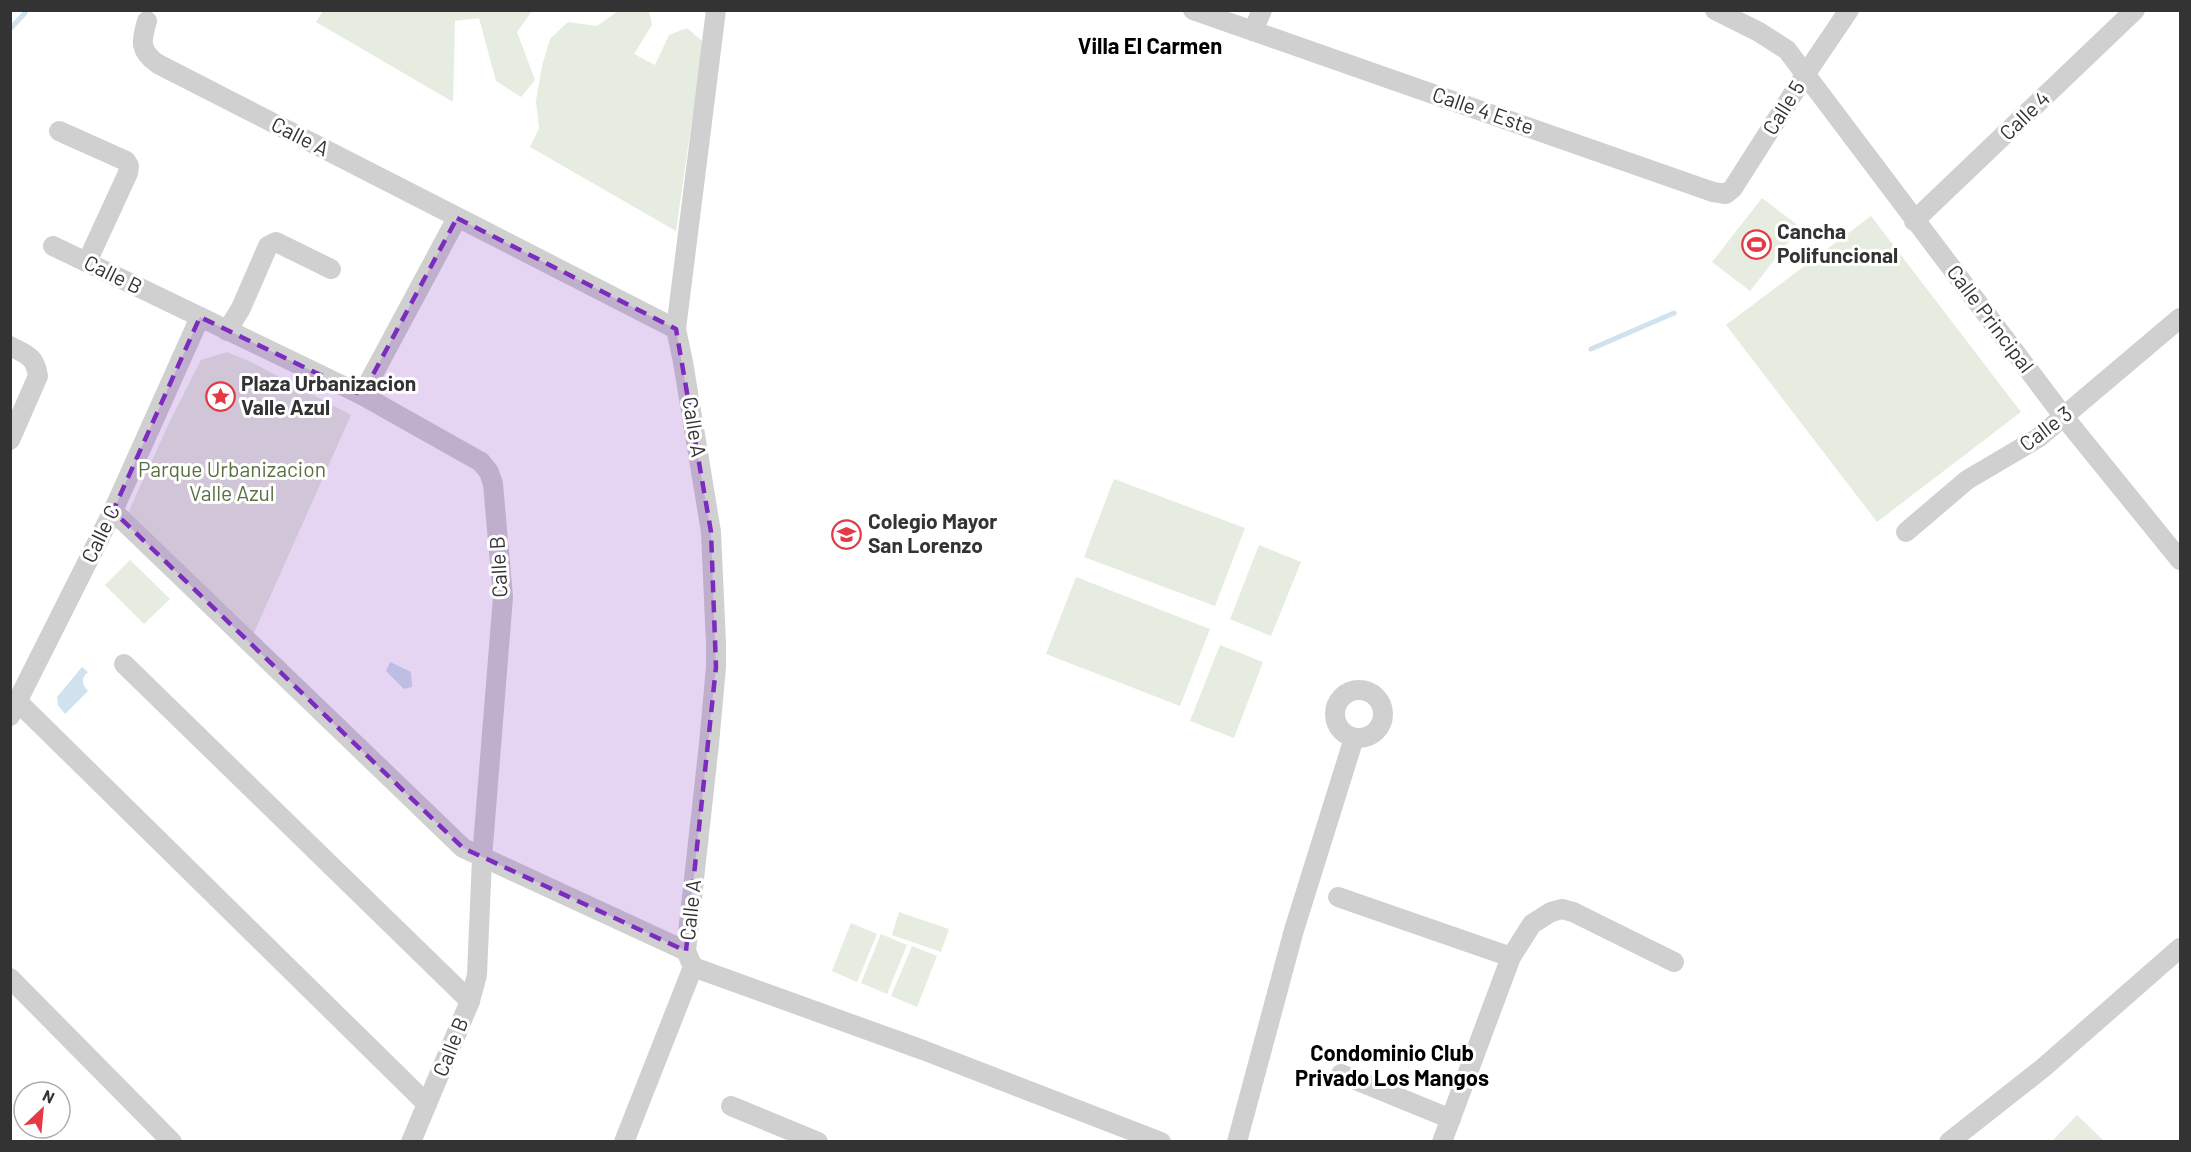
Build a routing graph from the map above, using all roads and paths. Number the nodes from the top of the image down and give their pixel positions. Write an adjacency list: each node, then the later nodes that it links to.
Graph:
1 (716, 10): 19 (street)
2 (1192, 10): 8 (street, Calle 4 Este)
3 (1262, 10): 8 (street)
4 (1715, 10): 9 (street, Calle Principal)
5 (1849, 10): 9 (street, Calle 5)
6 (2135, 10): 13 (street, Calle 4)
7 (147, 21): 12 (street, Calle A)
8 (1253, 31): 11 (street, Calle 4 Este)
9 (1805, 75): 11 (street, Calle 5); 13 (street, Calle Principal)
10 (59, 131): 15 (street)
11 (1713, 192)
12 (457, 218): 19 (street, Calle A); 22 (street)
13 (1914, 221): 23 (street, Calle Principal)
14 (53, 246): 15 (street, Calle B)
15 (87, 262): 17 (street, Calle B)
16 (331, 269): 20 (street)
17 (200, 318): 20 (street, Calle B); 25 (street, Calle C)
18 (2181, 318): 23 (street, Calle 3)
19 (676, 329): 35 (street, Calle A)
20 (227, 331): 22 (street, Calle B)
21 (10, 346): 24 (street)
22 (362, 395): 31 (street, Calle B)
23 (2064, 417): 26 (street, Calle 3); 27 (street, Calle Principal)
24 (10, 440)
25 (113, 512): 29 (street, Calle C); 31 (street)
26 (1906, 532)
27 (2181, 560)
28 (124, 664): 38 (street)
29 (14, 708): 40 (street)
30 (1354, 738): 48 (street)
31 (482, 858): 35 (street); 38 (street, Calle B)
32 (1338, 897): 34 (street)
33 (2181, 948): 50 (street)
34 (1510, 957): 36 (street); 42 (street)
35 (690, 959): 45 (street, Calle A); 47 (street)
36 (1674, 962)
37 (10, 978): 43 (street)
38 (470, 1001): 40 (street, Calle B)
39 (1341, 1074): 42 (street)
40 (427, 1104): 44 (street, Calle B)
41 (731, 1106): 46 (street)
42 (1450, 1119): 49 (street)
43 (172, 1142)
44 (411, 1142)
45 (624, 1142)
46 (818, 1142)
47 (1161, 1142)
48 (1237, 1142)
49 (1442, 1142)
50 (1949, 1142)

